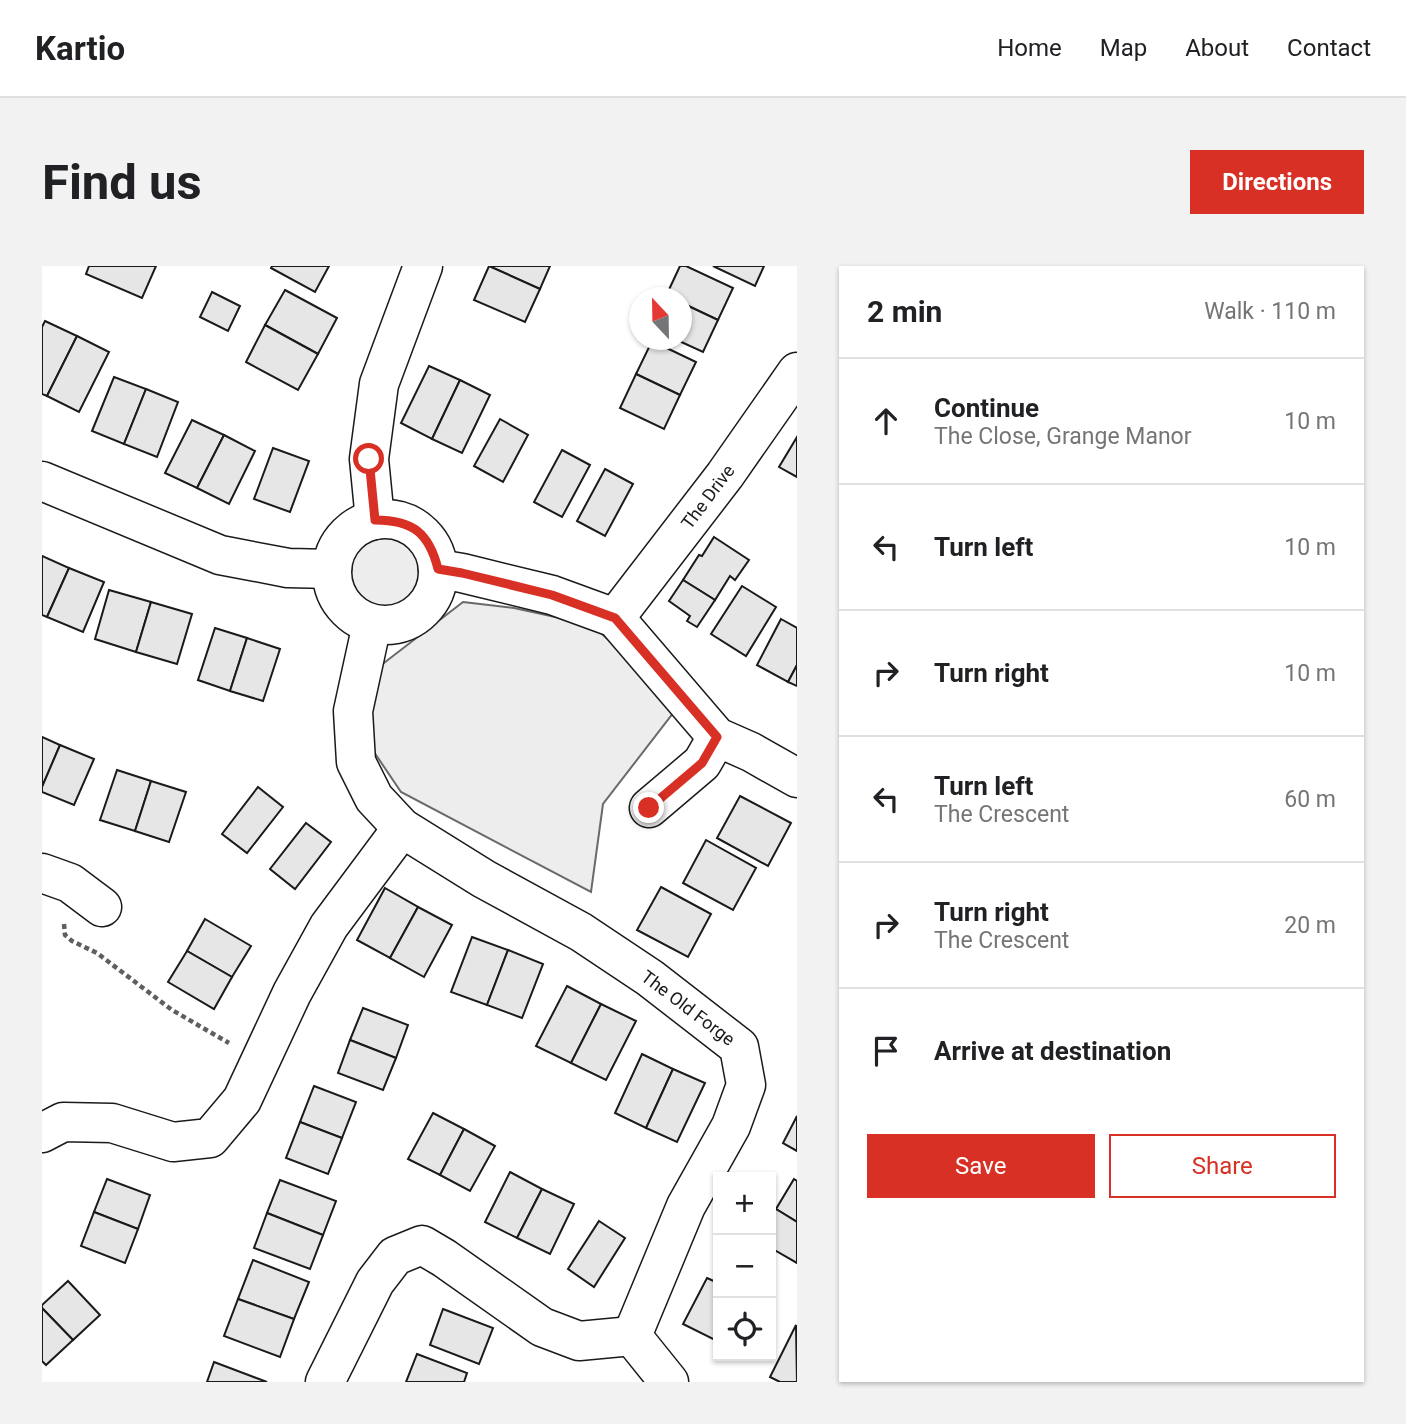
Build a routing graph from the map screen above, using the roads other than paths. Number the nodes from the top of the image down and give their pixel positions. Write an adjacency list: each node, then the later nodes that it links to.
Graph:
1 (423, 266): 4 (street)
2 (797, 372): 7 (street, The Drive)
3 (42, 481): 5 (street)
4 (375, 520): 5 (street); 6 (street)
5 (332, 569): 8 (street)
6 (438, 569): 7 (street); 8 (street)
7 (615, 618): 9 (street)
8 (372, 624): 12 (street, The Old Forge)
9 (717, 737): 10 (street); 11 (street)
10 (797, 778)
11 (649, 808)
12 (402, 828): 13 (street); 14 (street, The Old Forge)
13 (42, 1132)
14 (632, 1336): 15 (street); 16 (street)
15 (325, 1382)
16 (669, 1382)

